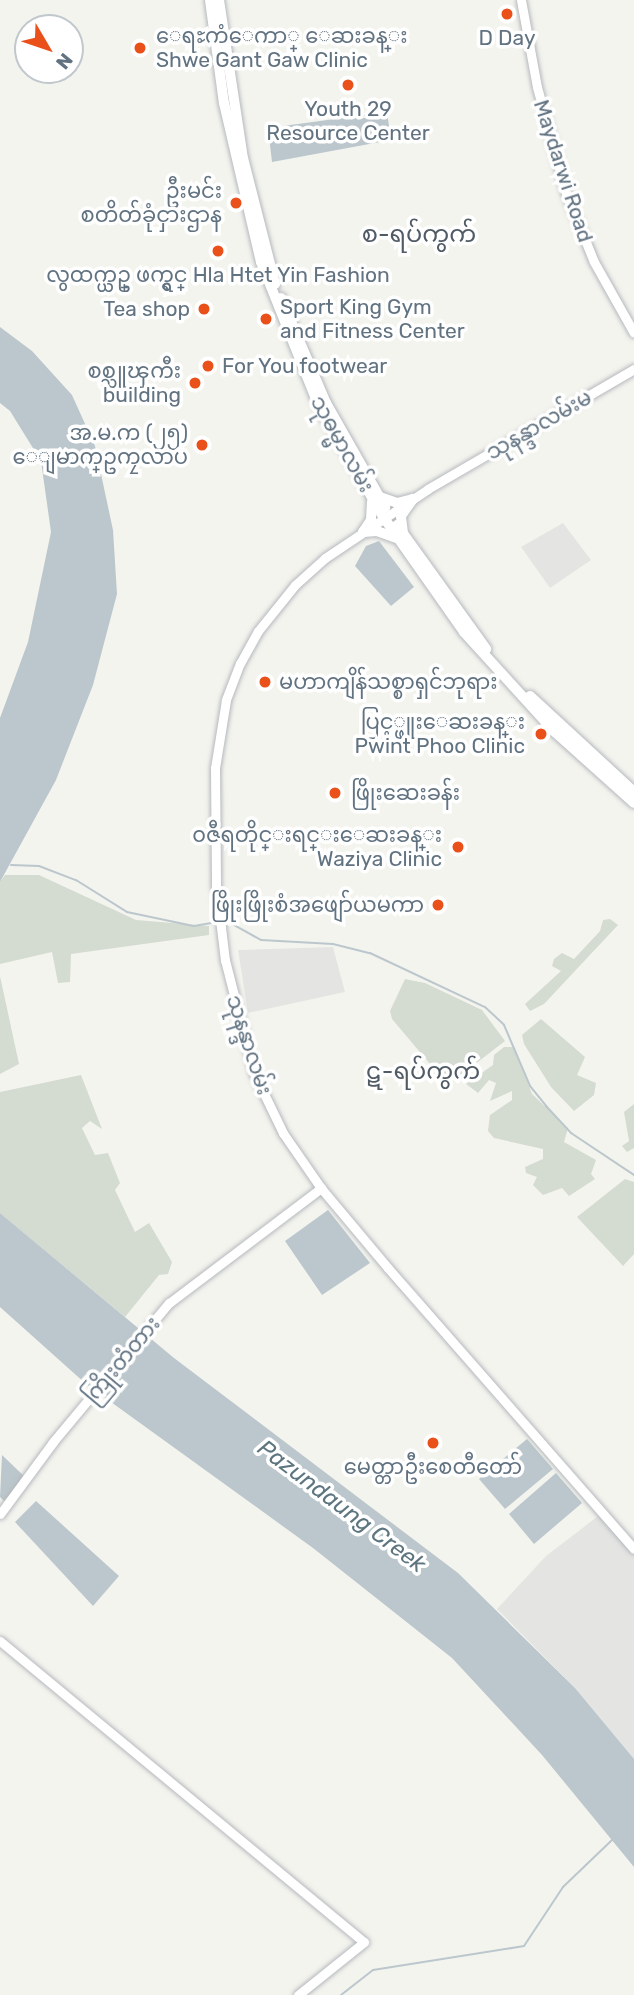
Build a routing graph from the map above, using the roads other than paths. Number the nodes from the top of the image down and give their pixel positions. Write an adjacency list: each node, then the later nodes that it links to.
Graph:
1 (211, 0): 4 (main road, သုဓမ္မာလမ်း)
2 (219, 0): 4 (main road, သုဓမ္မာလမ်း)
3 (521, 0): 5 (main road, Maydarwi Road)
4 (272, 284): 7 (main road, သုဓမ္မာလမ်း)
5 (634, 332)
6 (634, 369): 8 (main road, သုနန္ဒာလမ်းမ)
7 (374, 496): 8 (main road); 9 (main road, သုဓမ္မာလမ်း); 10 (main road)
8 (413, 499): 9 (main road, သုနန္ဒာလမ်း); 11 (main road)
9 (387, 517): 10 (main road, သုနန္ဒာလမ်း); 11 (main road, သုဓမ္မာလမ်း)
10 (363, 533): 11 (main road); 14 (main road, သုနန္ဒာလမ်း)
11 (401, 538): 12 (main road, သုဓမ္မာလမ်း); 13 (main road, သုဓမ္မာလမ်း)
12 (634, 792)
13 (634, 803)
14 (321, 1188): 15 (main road, ကြိုးတံတား); 16 (main road, သုနန္ဒာလမ်း)
15 (0, 1514)
16 (634, 1549)
17 (0, 1641): 18 (main road)
18 (299, 1995)

